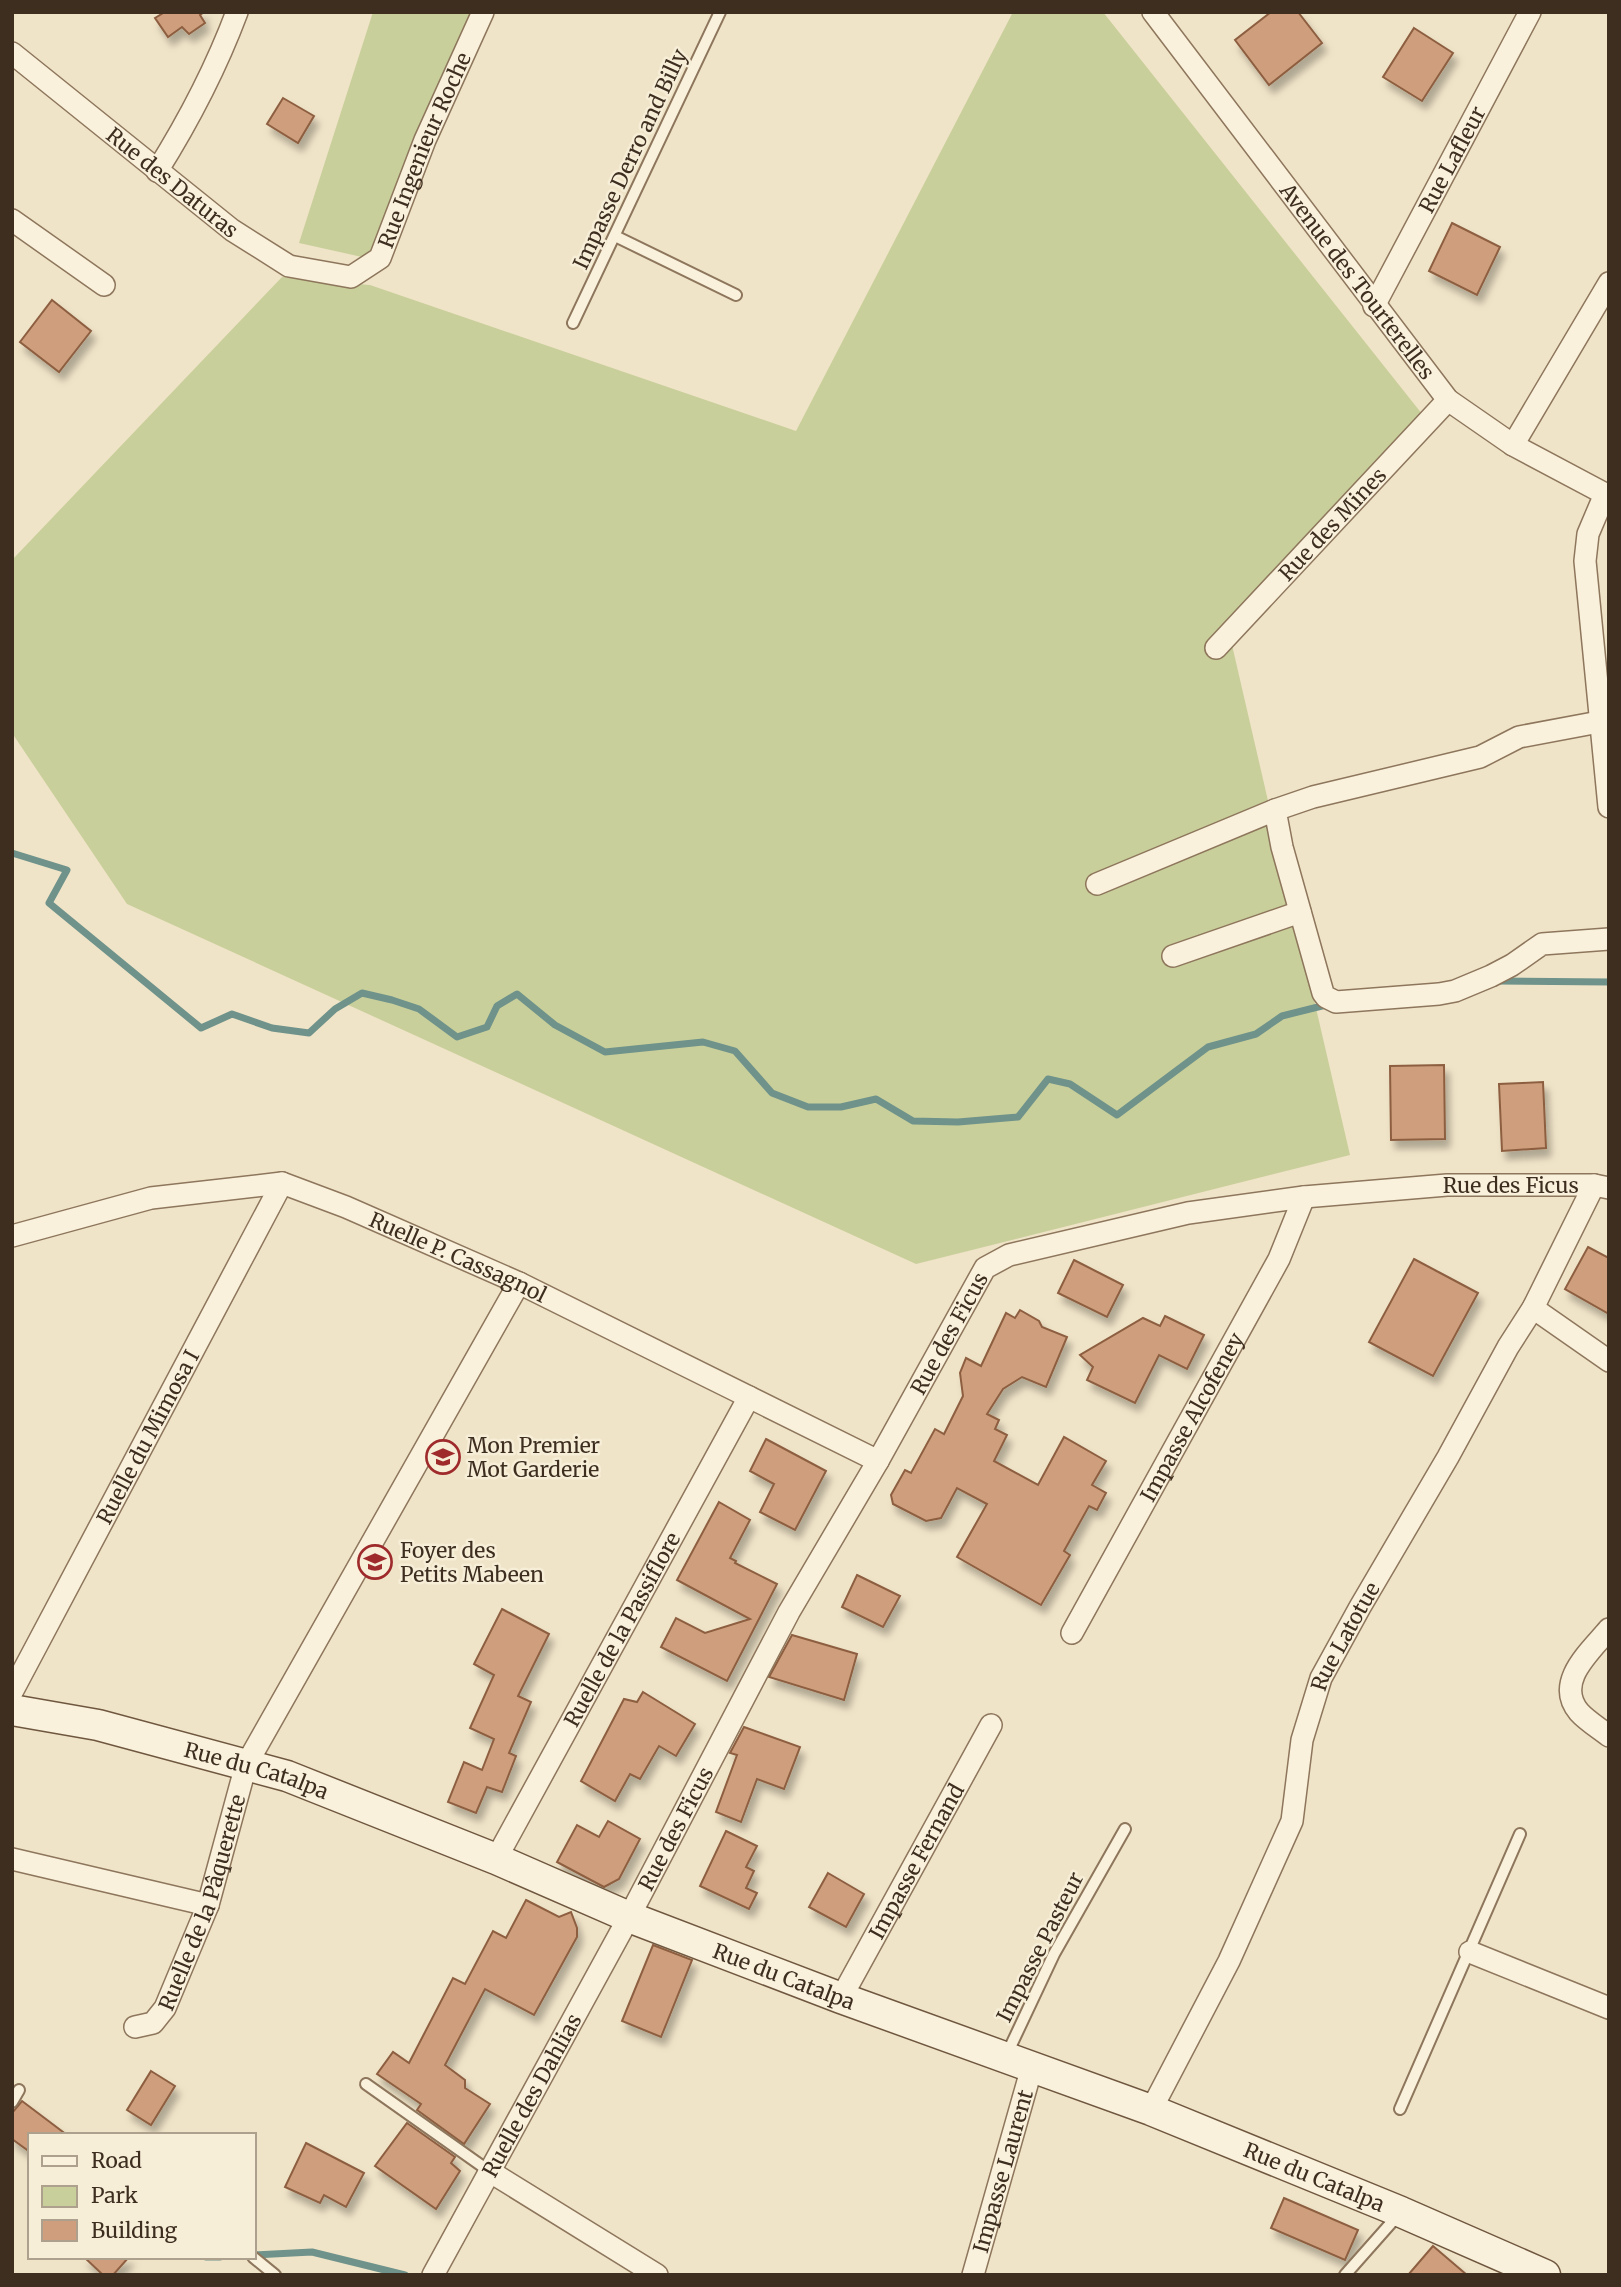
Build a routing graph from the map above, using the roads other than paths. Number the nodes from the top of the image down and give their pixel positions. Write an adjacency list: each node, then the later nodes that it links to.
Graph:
1 (237, 12): 7 (street)
2 (483, 12): 10 (street, Rue Ingenieur Roche)
3 (720, 12): 9 (lane, Impasse Derro and Billy)
4 (1153, 12): 14 (street, Avenue des Tourterelles)
5 (1530, 12): 14 (street, Rue Lafleur)
6 (12, 53): 7 (street, Rue des Daturas)
7 (157, 171): 10 (street, Rue des Daturas)
8 (12, 220): 12 (street)
9 (614, 236): 13 (lane); 15 (lane, Impasse Derro and Billy)
10 (351, 277)
11 (1609, 283): 17 (street)
12 (104, 285)
13 (736, 295)
14 (1374, 306): 16 (street, Avenue des Tourterelles)
15 (573, 323)
16 (1448, 400): 17 (street, Avenue des Tourterelles); 19 (street, Rue des Mines)
17 (1513, 445): 18 (street, Avenue des Tourterelles)
18 (1607, 495): 20 (street)
19 (1216, 648)
20 (1599, 722): 21 (street); 22 (street)
21 (1609, 807)
22 (1275, 810): 23 (street); 24 (street)
23 (1097, 884)
24 (1300, 912): 25 (street); 26 (street)
25 (1609, 939)
26 (1173, 956)
27 (282, 1183): 30 (street, Ruelle P. Cassagnol); 31 (street, Ruelle P. Cassagnol); 38 (street, Ruelle du Mimosa I)
28 (1601, 1186): 29 (street, Rue des Ficus); 32 (street, Rue Latotue)
29 (1304, 1197): 35 (street, Rue des Ficus); 37 (street, Impasse Alcofeney)
30 (12, 1236)
31 (519, 1283): 34 (street, Ruelle P. Cassagnol); 42 (street, Ruelle de la Pâquerette)
32 (1532, 1308): 33 (street); 58 (street, Rue Latotue)
33 (1609, 1361)
34 (749, 1397): 35 (street, Ruelle P. Cassagnol); 46 (street, Ruelle de la Passiflore)
35 (878, 1461): 48 (street, Rue des Ficus)
36 (1609, 1629): 41 (street)
37 (1072, 1633)
38 (12, 1692)
39 (12, 1710): 42 (street, Rue du Catalpa)
40 (991, 1725): 50 (street, Impasse Fernand)
41 (1609, 1736)
42 (246, 1765): 46 (street, Rue du Catalpa); 47 (street, Ruelle de la Pâquerette)
43 (1125, 1829): 53 (lane, Impasse Pasteur)
44 (1520, 1834): 49 (lane)
45 (12, 1859): 47 (street)
46 (496, 1859): 48 (street, Rue du Catalpa)
47 (208, 1905): 52 (street, Ruelle de la Pâquerette)
48 (629, 1917): 50 (street, Rue du Catalpa); 59 (street, Ruelle des Dahlias)
49 (1470, 1952): 51 (street); 57 (lane)
50 (841, 1998): 53 (street, Rue du Catalpa)
51 (1609, 2008)
52 (135, 2027)
53 (1019, 2062): 58 (street, Rue du Catalpa); 65 (street, Impasse Laurent)
54 (366, 2084): 59 (lane)
55 (19, 2090): 56 (lane)
56 (12, 2102)
57 (1400, 2109)
58 (1151, 2110): 60 (street, Rue du Catalpa)
59 (489, 2171): 62 (street, Ruelle des Dahlias); 64 (street)
60 (1401, 2212): 66 (lane); 67 (street, Rue du Catalpa)
61 (257, 2261): 63 (lane)
62 (435, 2270)
63 (275, 2275)
64 (657, 2275)
65 (974, 2275)
66 (1345, 2275)
67 (1545, 2275)

